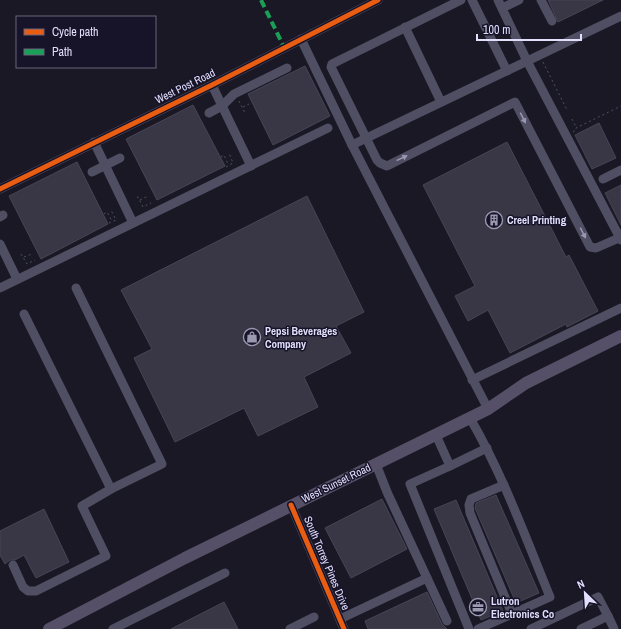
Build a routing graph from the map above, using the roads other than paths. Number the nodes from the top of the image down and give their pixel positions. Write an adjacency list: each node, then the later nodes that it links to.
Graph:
1 (378, 0): 10 (street, West Post Road)
2 (461, 0): 9 (street)
3 (472, 0): 13 (street)
4 (519, 0): 6 (street)
5 (541, 0): 8 (street)
6 (500, 4): 11 (street)
7 (621, 16): 11 (street)
8 (552, 22)
9 (405, 27): 15 (street); 19 (street)
10 (301, 39): 14 (street, West Post Road); 21 (street)
11 (527, 61): 13 (street); 30 (street)
12 (287, 68): 16 (street)
13 (507, 71): 15 (street)
14 (212, 85): 16 (street); 20 (street, West Post Road)
15 (441, 102): 19 (street)
16 (222, 106): 17 (street); 24 (street)
17 (209, 113)
18 (328, 128): 24 (street)
19 (366, 138): 21 (street); 30 (street, one-way to 30)
20 (94, 142): 23 (street); 28 (street, West Post Road)
21 (352, 145): 38 (street)
22 (120, 158): 23 (street)
23 (105, 165): 26 (street); 29 (street)
24 (251, 166): 29 (street)
25 (621, 170): 27 (street)
26 (92, 172)
27 (603, 179)
28 (0, 188)
29 (133, 223): 32 (street)
30 (621, 238)
31 (0, 244): 32 (street)
32 (18, 279): 33 (street)
33 (0, 288)
34 (76, 288): 46 (street)
35 (621, 308): 38 (street)
36 (24, 314): 46 (street)
37 (621, 336): 39 (main road, West Sunset Road)
38 (472, 380): 39 (street)
39 (488, 409): 40 (main road, West Sunset Road)
40 (470, 418): 41 (main road, West Sunset Road); 42 (street)
41 (436, 435): 43 (main road, West Sunset Road); 44 (street)
42 (488, 448): 44 (street); 45 (street)
43 (376, 464): 47 (main road, West Sunset Road); 50 (street)
44 (450, 466): 60 (street)
45 (504, 485): 51 (street); 51 (street)
46 (111, 489): 48 (street)
47 (291, 505): 54 (street, South Torrey Pines Drive); 56 (main road, West Sunset Road)
48 (13, 565)
49 (225, 573): 57 (street)
50 (427, 578): 54 (street); 55 (street)
51 (512, 614): 61 (street)
52 (608, 616): 62 (street); 63 (street); 64 (street)
53 (314, 617): 58 (street)
54 (340, 619): 59 (street, South Torrey Pines Drive)
55 (447, 621)
56 (50, 629)
57 (114, 629)
58 (290, 629)
59 (344, 629)
60 (469, 629)
61 (478, 629)
62 (532, 629)
63 (581, 629)
64 (614, 629)

